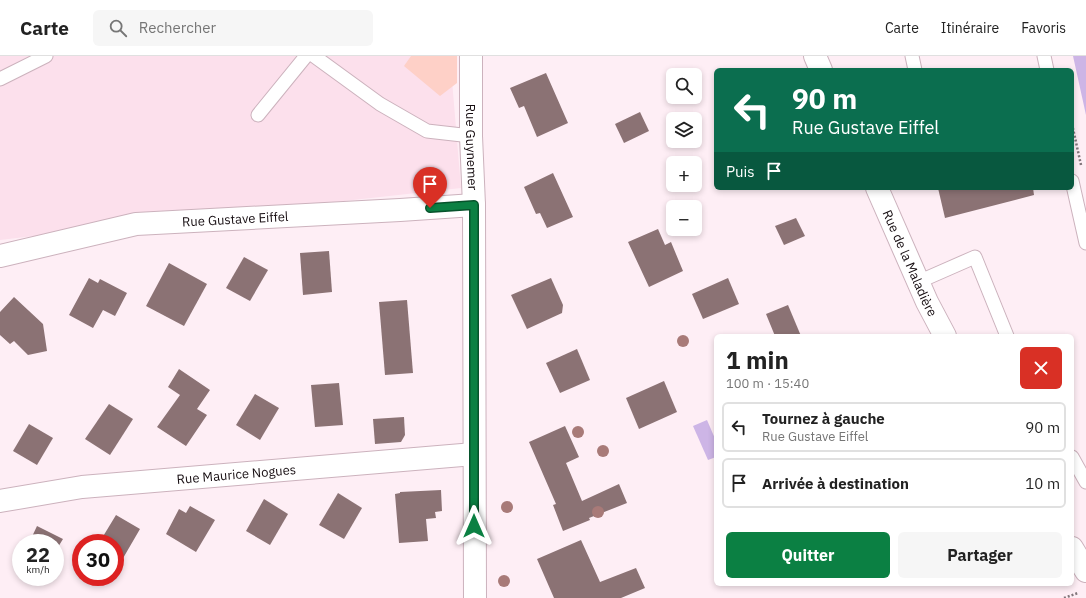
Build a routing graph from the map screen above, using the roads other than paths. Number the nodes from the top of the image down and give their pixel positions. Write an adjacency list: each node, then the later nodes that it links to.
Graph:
1 (46, 56): 11 (lane)
2 (306, 56): 12 (lane)
3 (314, 56): 13 (lane)
4 (471, 56): 13 (street, Rue Guynemer)
5 (815, 56): 8 (street)
6 (912, 56): 9 (lane)
7 (1044, 56): 10 (lane)
8 (820, 68)
9 (915, 68)
10 (1047, 68)
11 (0, 79)
12 (258, 115)
13 (471, 136): 16 (street, Rue Guynemer)
14 (878, 190): 19 (street, Rue de la Maladière)
15 (1074, 190): 17 (lane)
16 (474, 205): 18 (street, Rue Gustave Eiffel); 22 (street, Rue Guynemer)
17 (1086, 243)
18 (0, 256)
19 (918, 282): 20 (street, Rue de la Maladière); 21 (lane)
20 (944, 334)
21 (1006, 334)
22 (474, 454): 25 (street, Rue Maurice Nogues); 28 (street, Rue Guynemer)
23 (1074, 461): 24 (lane)
24 (1086, 482)
25 (0, 501)
26 (1074, 551): 27 (street)
27 (1086, 571)
28 (475, 598)

